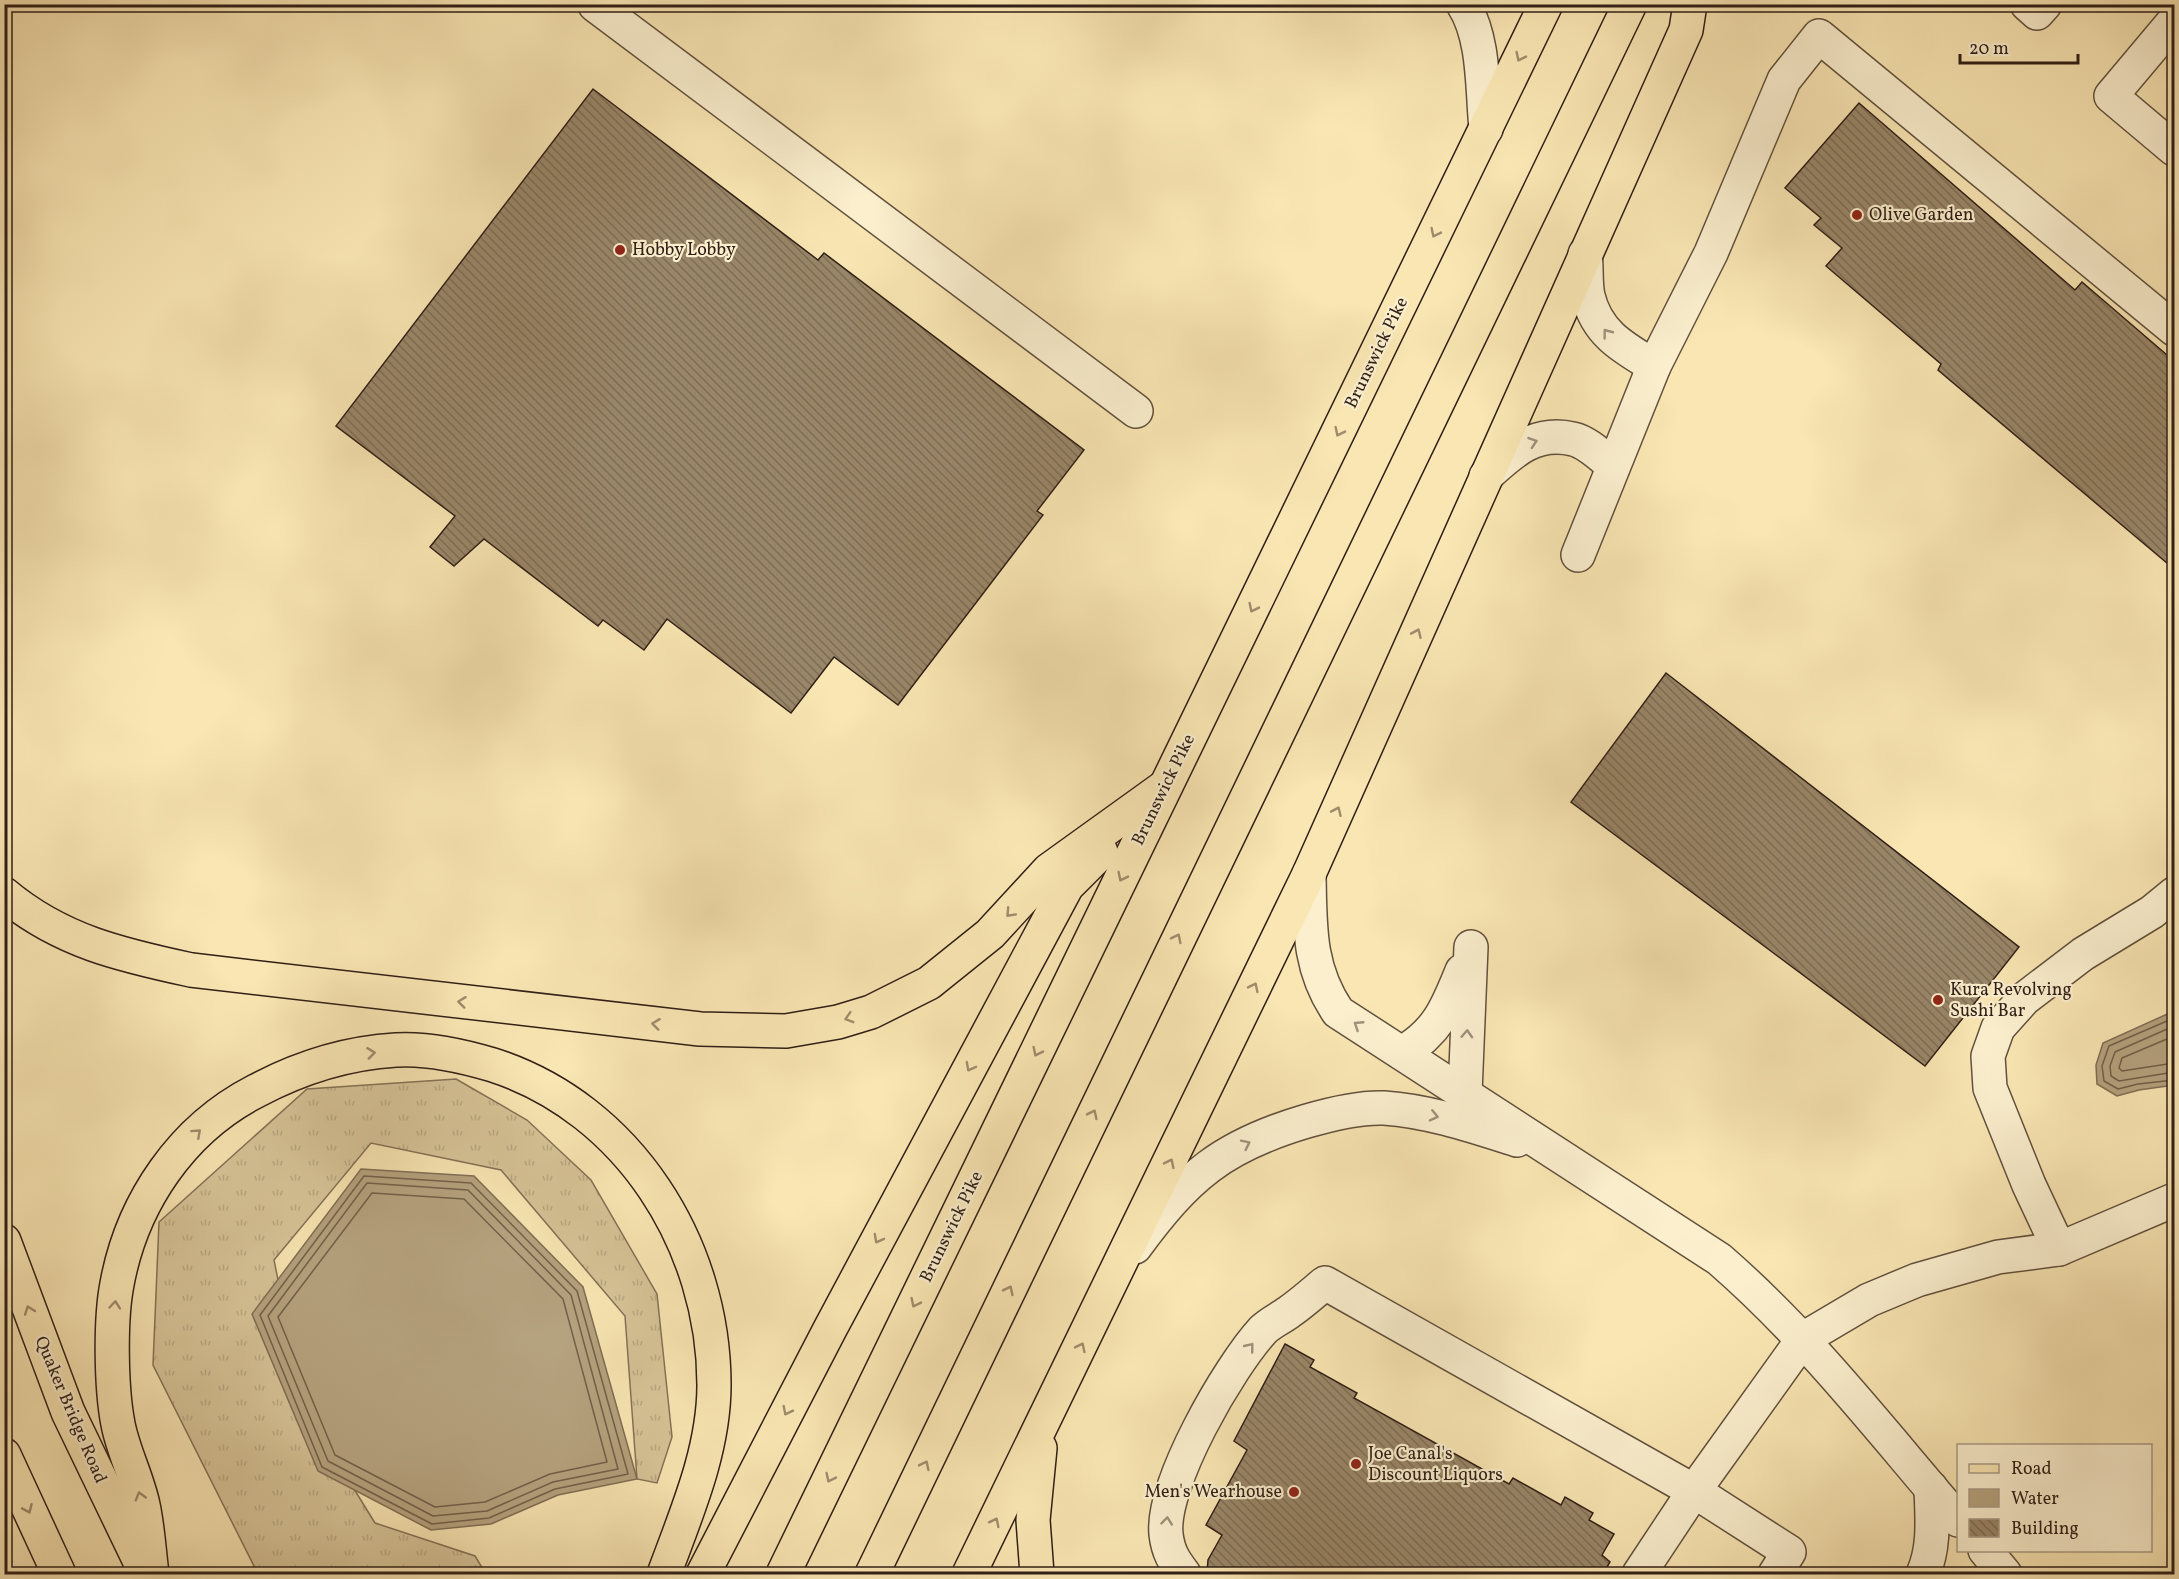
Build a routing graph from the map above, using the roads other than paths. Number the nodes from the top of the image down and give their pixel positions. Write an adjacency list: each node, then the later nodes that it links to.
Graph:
1 (1463, 4): 9 (street)
2 (1546, 4): 9 (main road, Brunswick Pike, one-way to 9)
3 (1630, 4): 42 (main road, one-way to 3)
4 (1690, 4): 11 (main road)
5 (2027, 4): 6 (street)
6 (2045, 4)
7 (595, 5): 14 (street)
8 (2175, 21): 10 (street)
9 (1486, 129): 18 (main road, Brunswick Pike, one-way to 18)
10 (2175, 149)
11 (1585, 254): 13 (street, one-way to 11); 16 (main road)
12 (2175, 329): 13 (street)
13 (1654, 366): 15 (street)
14 (1136, 411)
15 (1612, 465): 16 (street, one-way to 15); 17 (street)
16 (1486, 476): 19 (main road, one-way to 16)
17 (1578, 555)
18 (1166, 786): 20 (main road, one-way to 20); 40 (main road, one-way to 40); 41 (main road, Brunswick Pike, one-way to 41)
19 (1309, 874): 22 (street, one-way to 19); 28 (main road, one-way to 19)
20 (4, 894)
21 (2175, 894): 27 (street)
22 (1402, 1053): 23 (street); 23 (street, one-way to 22)
23 (1465, 1093): 24 (street)
24 (1547, 1149): 28 (street, one-way to 24); 29 (street)
25 (2175, 1200): 27 (street)
26 (4, 1241): 37 (main road, Quaker Bridge Road, one-way to 26)
27 (2059, 1249): 29 (street)
28 (1117, 1272): 30 (main road, one-way to 28)
29 (1803, 1339): 32 (street); 33 (street)
30 (1043, 1427): 43 (main road, one-way to 30); 44 (main road)
31 (4, 1455): 36 (main road, one-way to 36)
32 (1931, 1488): 34 (street); 48 (street)
33 (1694, 1491): 45 (street, one-way to 33); 46 (street); 47 (street)
34 (1957, 1518)
35 (1986, 1552): 49 (street)
36 (59, 1575)
37 (146, 1575)
38 (152, 1575): 39 (main road, one-way to 39)
39 (664, 1575)
40 (703, 1575)
41 (783, 1575)
42 (872, 1575)
43 (969, 1575)
44 (1037, 1575)
45 (1184, 1575)
46 (1640, 1575)
47 (1775, 1575)
48 (1923, 1575)
49 (2005, 1575)

